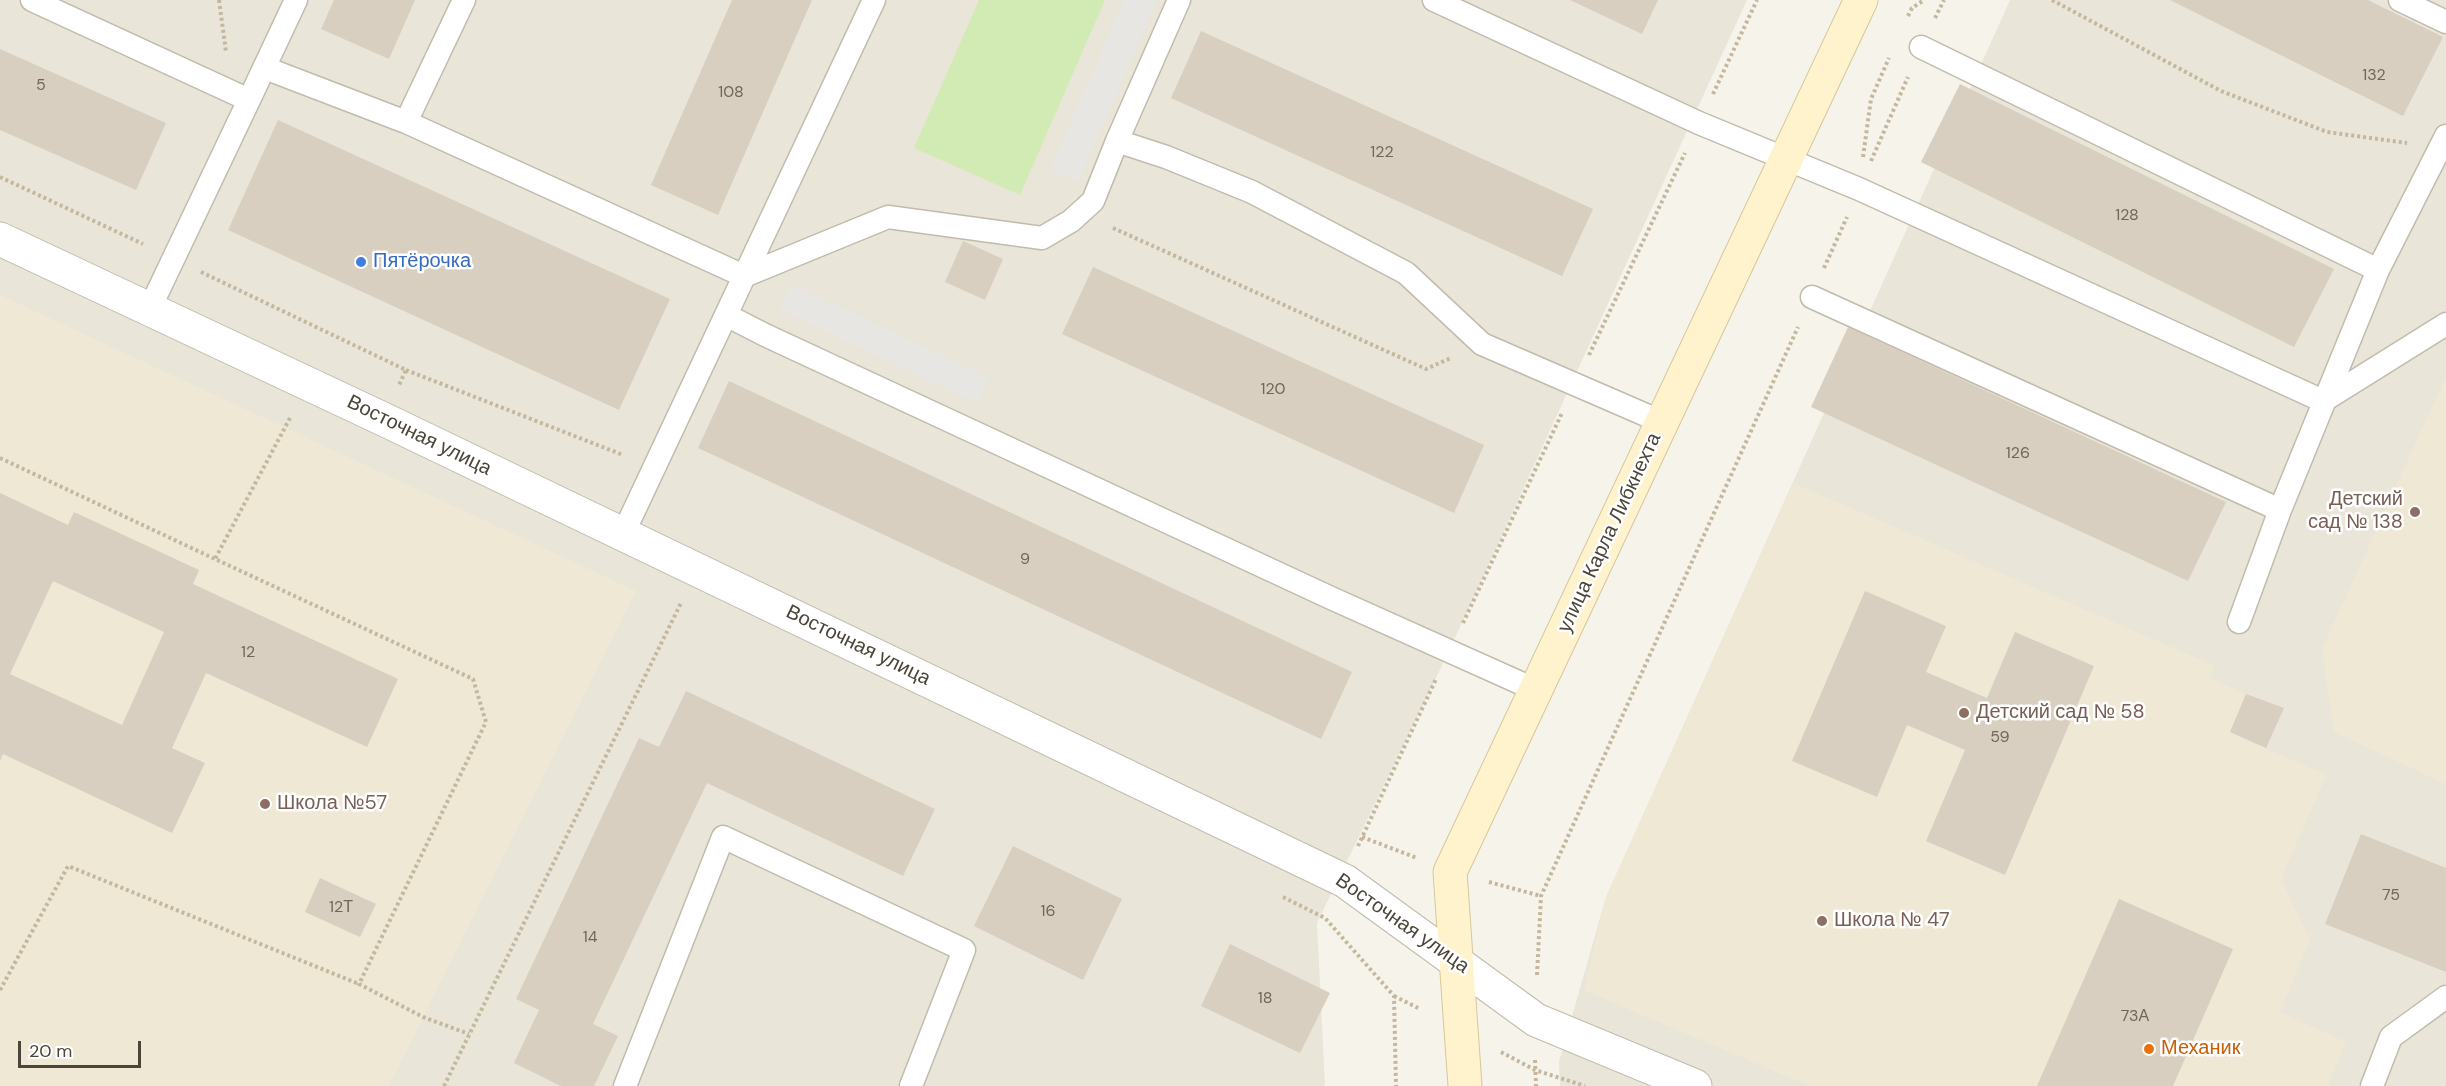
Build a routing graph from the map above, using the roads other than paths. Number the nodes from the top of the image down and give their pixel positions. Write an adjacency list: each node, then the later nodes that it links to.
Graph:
1 (32, 0): 12 (lane)
2 (296, 0): 11 (lane)
3 (464, 0): 13 (lane)
4 (873, 0): 19 (lane)
5 (1179, 0): 14 (lane)
6 (1434, 0): 16 (lane)
7 (1862, 0): 16 (main road, улица Карла Либкнехта)
8 (2400, 0): 9 (lane)
9 (2446, 22)
10 (1921, 47): 18 (lane)
11 (265, 68): 12 (lane); 13 (lane)
12 (240, 96): 21 (lane)
13 (406, 122): 19 (lane)
14 (1118, 141): 19 (lane); 25 (lane)
15 (2443, 142): 18 (lane)
16 (1786, 158): 24 (lane); 25 (main road, улица Карла Либкнехта)
17 (0, 239): 21 (street, Восточная улица)
18 (2378, 270): 24 (lane)
19 (744, 276): 22 (lane)
20 (1812, 297): 26 (lane)
21 (150, 308): 27 (street, Восточная улица)
22 (726, 315): 27 (lane); 29 (lane)
23 (2446, 324): 24 (lane)
24 (2323, 400): 26 (lane)
25 (1662, 422): 29 (main road, улица Карла Либкнехта)
26 (2280, 510): 28 (lane)
27 (623, 534): 30 (street, Восточная улица)
28 (2239, 622)
29 (1536, 690): 30 (main road, улица Карла Либкнехта)
30 (1456, 960): 34 (main road, улица Карла Либкнехта); 35 (street, Восточная улица)
31 (2446, 997): 36 (lane)
32 (625, 1086): 33 (lane)
33 (911, 1086)
34 (1465, 1086)
35 (1695, 1086)
36 (2372, 1086)

